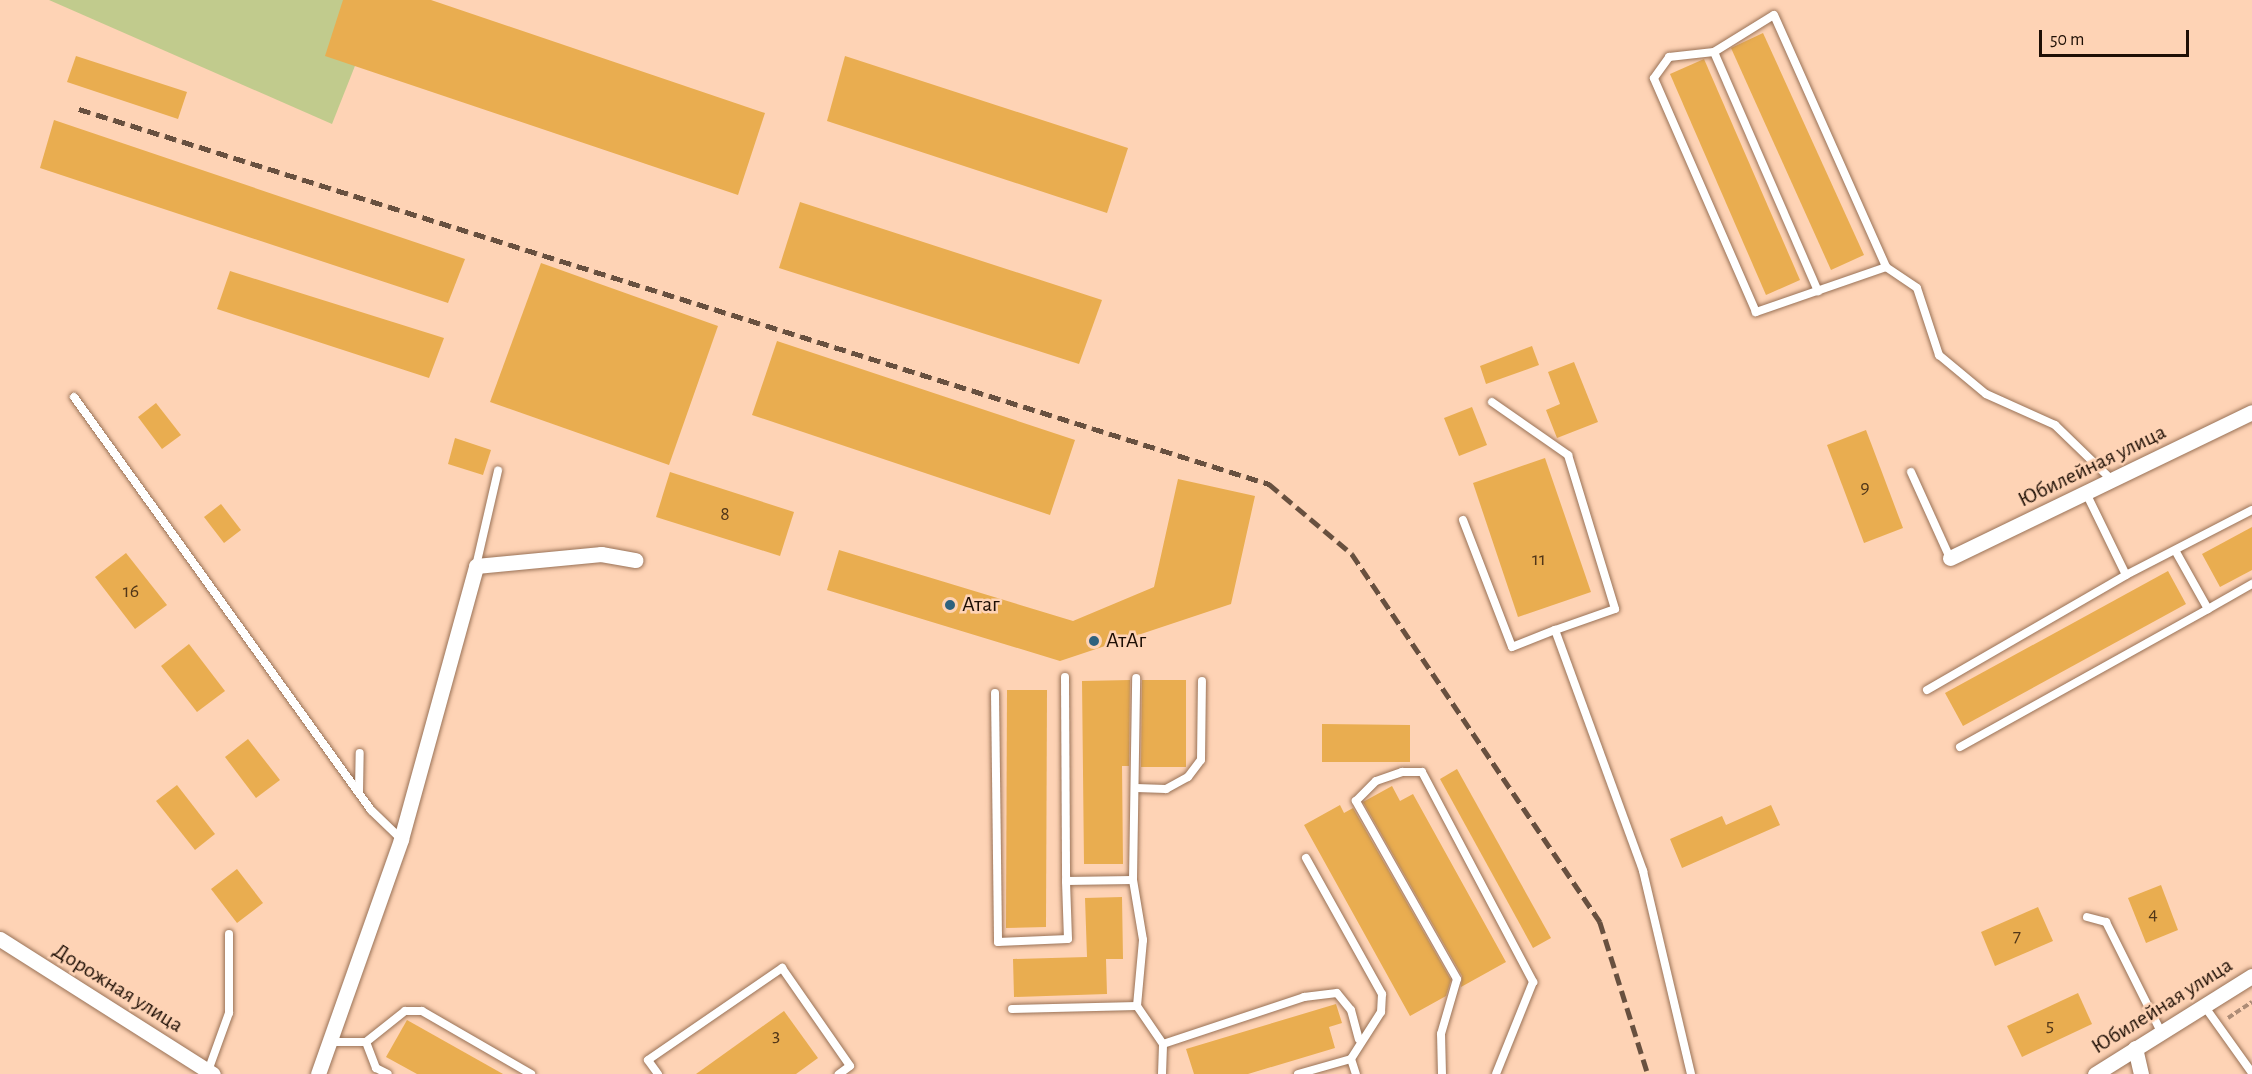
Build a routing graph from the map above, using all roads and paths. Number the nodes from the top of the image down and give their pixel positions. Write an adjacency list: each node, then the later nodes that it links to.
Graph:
1 (1714, 52): 2 (lane); 3 (lane); 3 (lane)
2 (1886, 267): 3 (lane); 9 (lane)
3 (1818, 291)
4 (74, 397): 29 (lane)
5 (1492, 402): 20 (lane)
6 (2252, 412): 9 (street, Юбилейная улица)
7 (498, 471): 16 (lane)
8 (1911, 472): 14 (lane)
9 (2114, 482): 10 (street, Юбилейная улица)
10 (2087, 495): 14 (street, Юбилейная улица); 17 (lane)
11 (2252, 510): 13 (lane)
12 (1463, 520): 20 (lane)
13 (2176, 552): 17 (lane); 19 (lane)
14 (1950, 558)
15 (635, 560): 16 (street)
16 (476, 566): 30 (street)
17 (2126, 575): 24 (lane)
18 (2252, 584): 19 (lane)
19 (2208, 609): 26 (lane)
20 (1555, 630): 62 (lane)
21 (1065, 677): 33 (lane)
22 (1136, 678): 28 (lane)
23 (1202, 681): 28 (lane)
24 (1926, 690)
25 (995, 693): 33 (lane)
26 (1960, 747)
27 (360, 753): 29 (lane)
28 (1136, 788): 32 (lane)
29 (359, 792): 30 (lane)
30 (401, 838): 45 (street)
31 (1306, 858): 44 (lane)
32 (1133, 880): 33 (lane); 39 (lane)
33 (1066, 881)
34 (2087, 917): 43 (lane)
35 (229, 934): 50 (lane)
36 (0, 939): 50 (street, Дорожная улица)
37 (2252, 976): 40 (street, Юбилейная улица)
38 (2252, 1002): 42 (path)
39 (1137, 1006): 41 (lane); 47 (lane)
40 (2205, 1007): 42 (lane); 43 (street, Юбилейная улица)
41 (1011, 1009)
42 (2217, 1025): 51 (lane)
43 (2161, 1032): 48 (street, Юбилейная улица)
44 (1359, 1039): 47 (lane); 49 (lane)
45 (331, 1042): 46 (lane); 52 (street)
46 (366, 1042): 53 (lane); 54 (lane)
47 (1163, 1044): 57 (lane)
48 (2135, 1048): 63 (street, Юбилейная улица); 64 (street)
49 (1351, 1059): 58 (lane); 59 (lane)
50 (210, 1072)
51 (2252, 1073)
52 (318, 1074)
53 (388, 1074)
54 (531, 1074)
55 (658, 1074): 56 (lane)
56 (839, 1074)
57 (1162, 1074)
58 (1298, 1074)
59 (1356, 1074)
60 (1442, 1074): 61 (lane)
61 (1496, 1074)
62 (1691, 1074)
63 (2095, 1074)
64 (2141, 1074)

